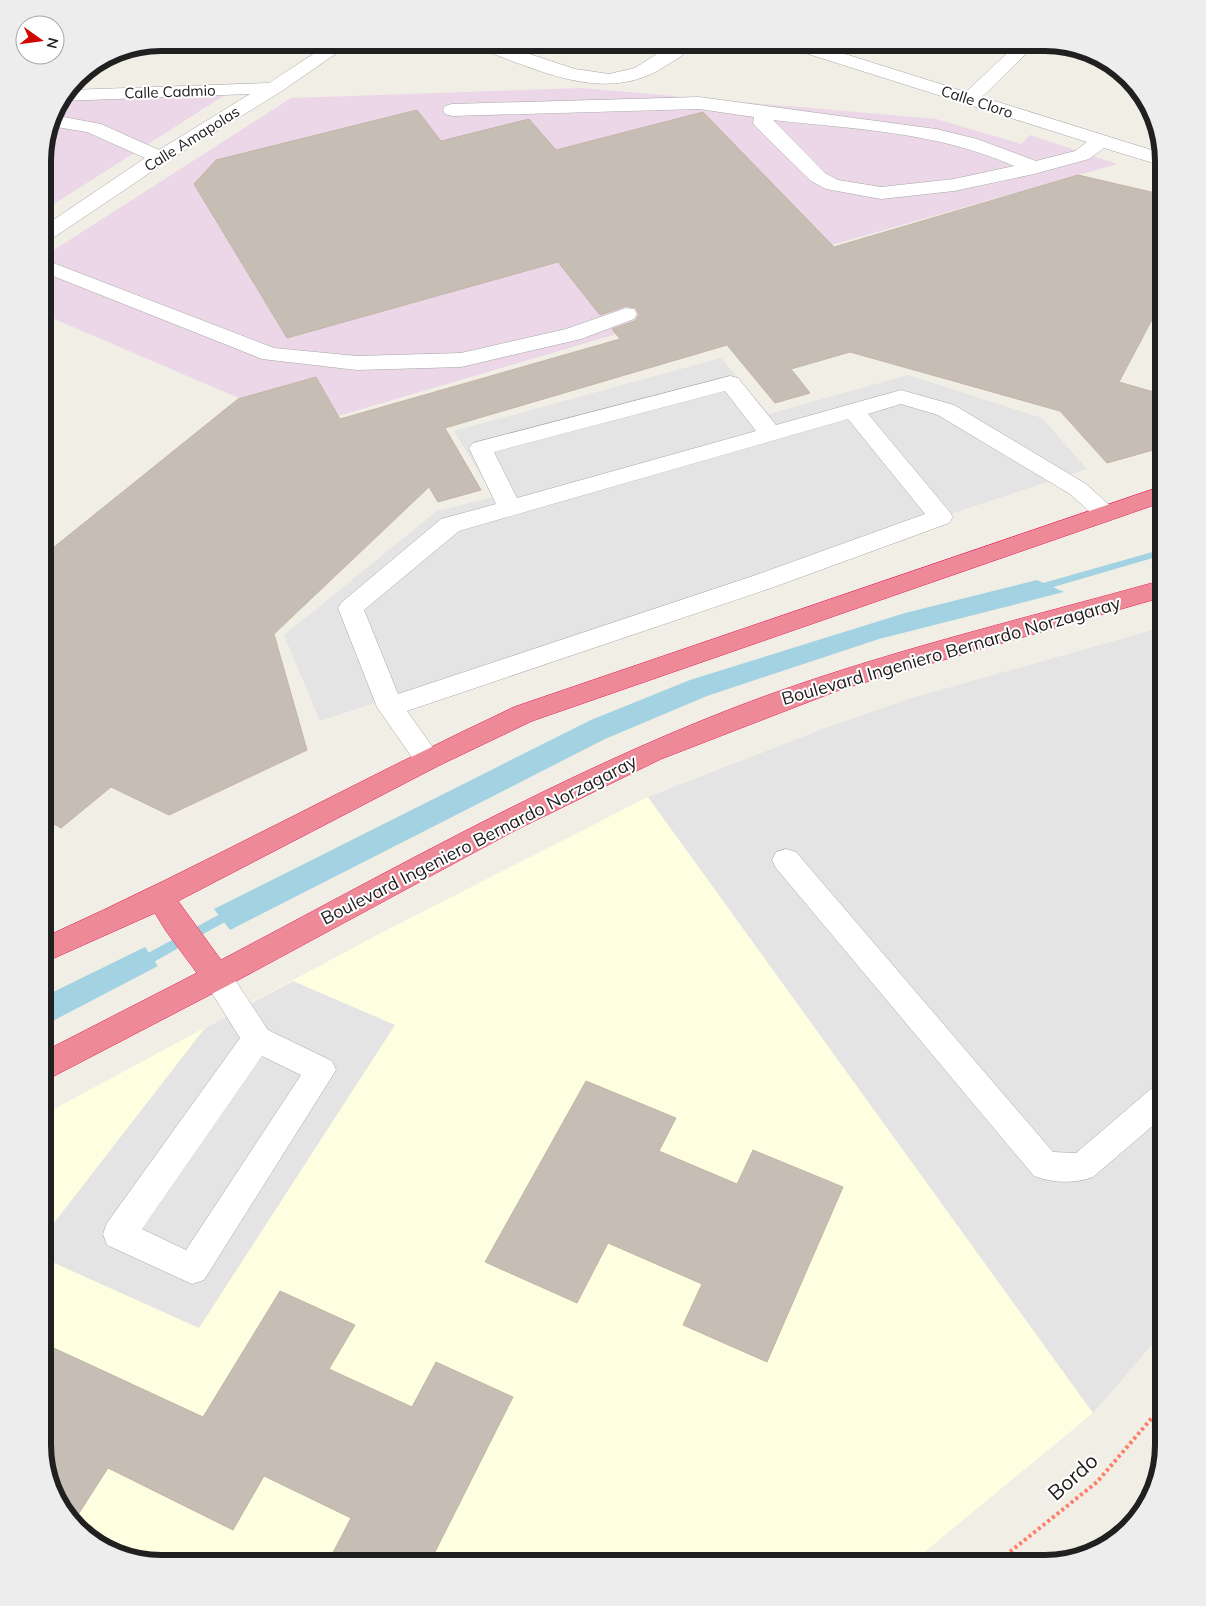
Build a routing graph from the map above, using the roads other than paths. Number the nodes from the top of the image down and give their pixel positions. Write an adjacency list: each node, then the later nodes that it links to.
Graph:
1 (329, 51): 6 (street, Calle Amapolas)
2 (504, 51): 3 (street)
3 (673, 51)
4 (817, 51): 8 (street, Calle Cloro)
5 (1020, 51): 8 (street)
6 (274, 88): 7 (street, Calle Cadmio); 14 (street, Calle Amapolas)
7 (73, 96)
8 (969, 99): 12 (street, Calle Cloro)
9 (452, 110): 10 (street)
10 (764, 113): 15 (street); 15 (street)
11 (59, 122): 14 (street)
12 (1101, 141): 13 (street, Calle Cloro); 15 (street)
13 (1155, 157)
14 (159, 158): 16 (street, Calle Amapolas)
15 (1034, 168)
16 (51, 231)
17 (51, 268): 18 (street)
18 (626, 314)
19 (853, 411): 20 (street); 23 (street); 25 (street)
20 (771, 434): 22 (street); 22 (street)
21 (1155, 497): 23 (highway)
22 (509, 507): 25 (street)
23 (1106, 513): 26 (highway)
24 (1155, 592): 30 (highway, Boulevard Ingeniero Bernardo Norzagaray)
25 (390, 707): 26 (street)
26 (428, 759): 28 (highway)
27 (786, 860): 33 (street)
28 (161, 897): 29 (highway); 30 (highway)
29 (51, 947)
30 (208, 967): 31 (street); 32 (highway, Boulevard Ingeniero Bernardo Norzagaray)
31 (257, 1039): 31 (street)
32 (51, 1062)
33 (1155, 1106)

